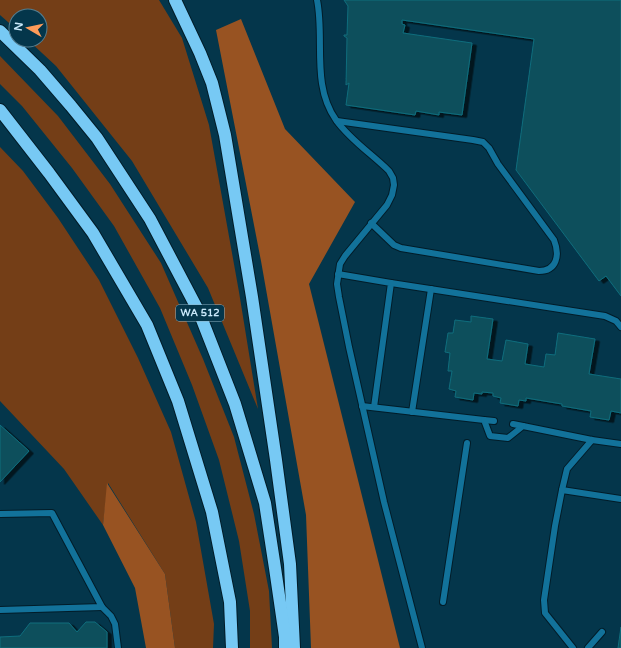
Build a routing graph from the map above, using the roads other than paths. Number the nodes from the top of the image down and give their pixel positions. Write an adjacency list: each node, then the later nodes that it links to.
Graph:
1 (175, 0): 31 (highway)
2 (317, 0): 5 (lane)
3 (0, 31): 30 (highway, WA 512)
4 (0, 111): 29 (highway)
5 (337, 122): 6 (lane); 6 (lane)
6 (371, 223): 7 (lane)
7 (338, 274): 8 (lane); 11 (lane)
8 (391, 283): 9 (lane); 12 (lane)
9 (431, 289): 10 (lane); 13 (lane)
10 (621, 327)
11 (362, 406): 12 (lane); 32 (lane)
12 (374, 408): 13 (lane)
13 (412, 412): 14 (lane)
14 (484, 420): 15 (lane); 17 (lane)
15 (494, 421)
16 (513, 424): 17 (lane)
17 (523, 426): 18 (lane)
18 (592, 440): 20 (lane); 21 (lane)
19 (467, 442): 24 (lane)
20 (621, 444)
21 (562, 490): 22 (lane); 33 (lane)
22 (621, 499)
23 (0, 514): 25 (lane)
24 (443, 602)
25 (102, 607): 26 (lane); 28 (lane)
26 (0, 610)
27 (602, 632): 34 (lane)
28 (118, 648)
29 (232, 648)
30 (286, 648)
31 (294, 648)
32 (422, 648)
33 (573, 648)
34 (588, 648)

